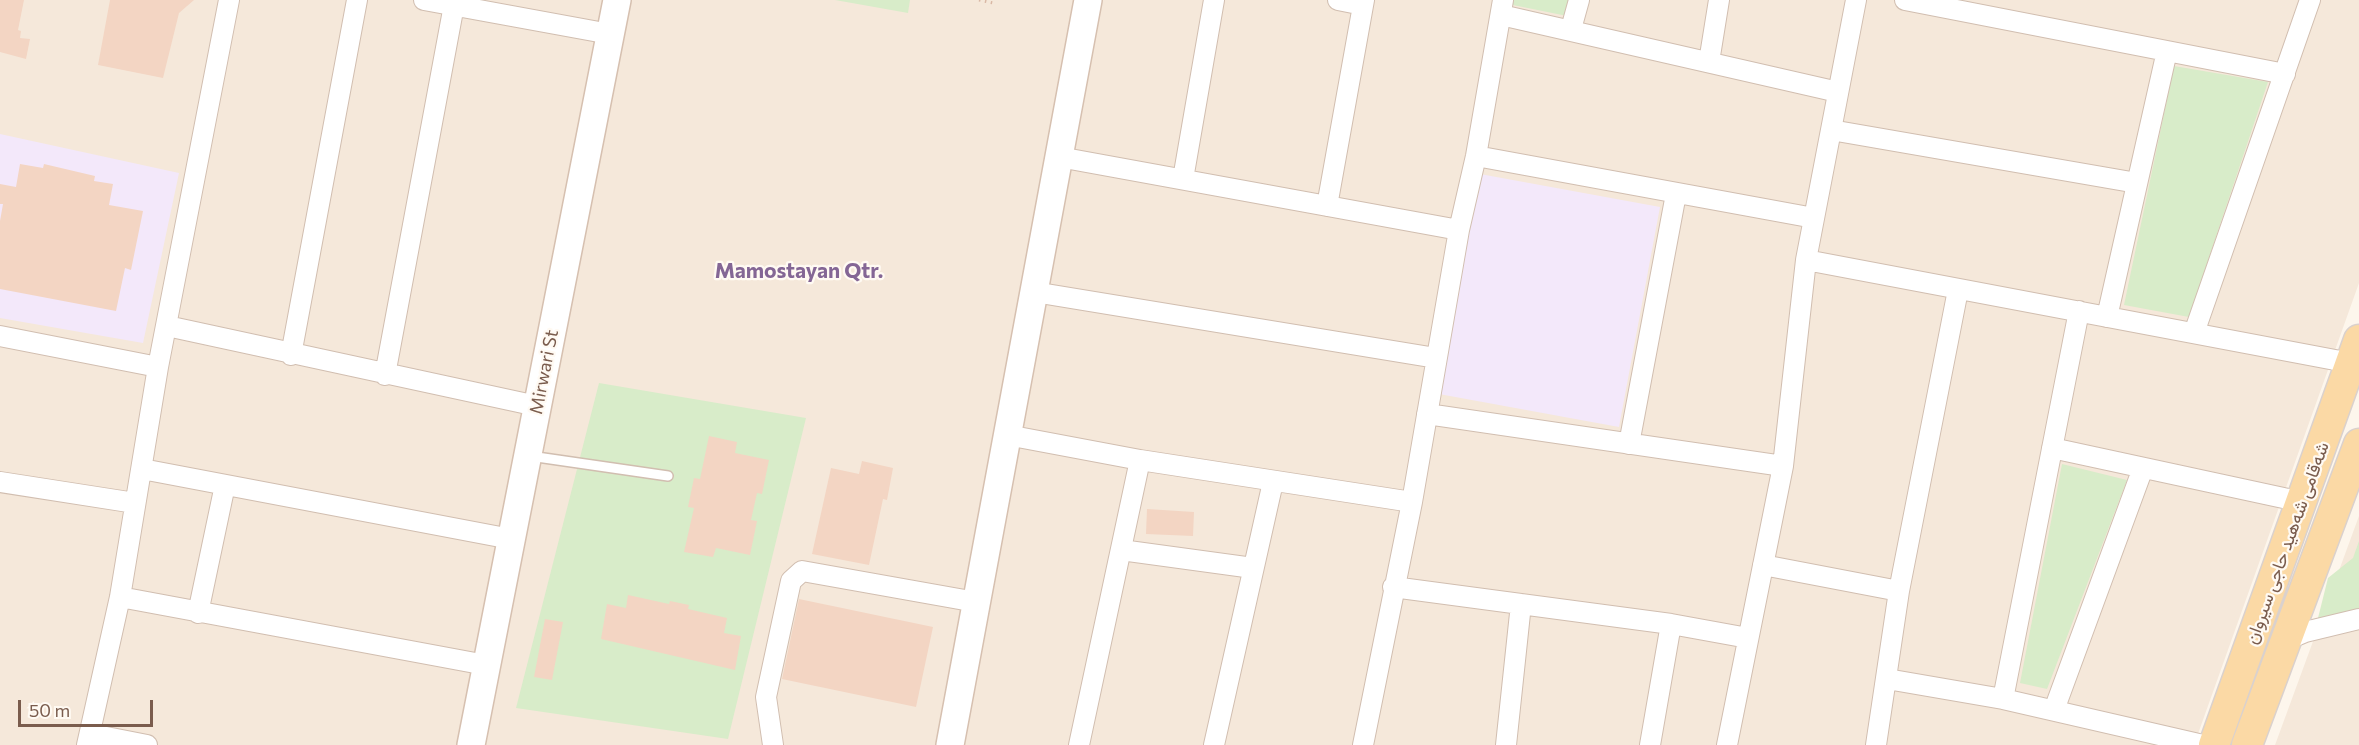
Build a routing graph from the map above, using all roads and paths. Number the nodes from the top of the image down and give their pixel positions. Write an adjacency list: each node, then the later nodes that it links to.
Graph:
1 (229, 0): 38 (street)
2 (357, 0): 42 (street)
3 (424, 0): 16 (street)
4 (617, 0): 19 (street, Mirwari St)
5 (979, 0): 6 (path)
6 (994, 0)
7 (1088, 0): 26 (street)
8 (1214, 0): 27 (street)
9 (1338, 0): 15 (street)
10 (1579, 0): 18 (street)
11 (1719, 0): 21 (street)
12 (1856, 0): 23 (street)
13 (1905, 0): 20 (street)
14 (2310, 0): 22 (street)
15 (1364, 2): 30 (street)
16 (454, 5): 19 (street); 45 (street)
17 (1502, 8): 18 (street); 25 (street)
18 (1571, 29): 21 (street)
19 (610, 34): 46 (street, Mirwari St)
20 (2167, 51): 22 (street); 28 (street)
21 (1709, 62): 23 (street)
22 (2285, 74): 39 (street)
23 (1838, 92): 24 (street)
24 (1831, 130): 28 (street); 31 (street)
25 (1476, 156): 29 (street); 32 (street)
26 (1059, 158): 27 (street); 35 (street)
27 (1183, 179): 30 (street)
28 (2137, 183): 37 (street)
29 (1676, 194): 31 (street); 49 (street)
30 (1327, 206): 32 (street)
31 (1814, 218): 33 (street)
32 (1459, 230): 43 (street)
33 (1806, 260): 34 (street); 54 (street)
34 (1958, 290): 36 (street); 69 (street)
35 (1034, 292): 43 (street); 48 (street)
36 (2079, 311): 37 (street); 51 (street)
37 (2107, 317): 39 (street)
38 (167, 326): 42 (street); 44 (street)
39 (2194, 333): 41 (street)
40 (0, 336): 44 (street)
41 (2355, 351): 63 (main road, شەقامی شەهید حاجی سیروان)
42 (291, 355): 45 (street)
43 (1436, 358): 47 (street)
44 (158, 367): 56 (street)
45 (385, 375): 46 (street)
46 (537, 406): 52 (street, Mirwari St)
47 (1427, 414): 49 (street); 62 (street)
48 (1007, 435): 53 (street); 71 (street)
49 (1629, 444): 54 (street)
50 (2359, 444): 77 (main road, شەقامی شەهید حاجی سیروان)
51 (2052, 448): 55 (street); 80 (street)
52 (527, 456): 57 (lane); 64 (street, Mirwari St)
53 (1140, 460): 59 (street); 65 (street)
54 (1783, 466): 66 (street)
55 (2143, 468): 63 (street); 81 (street)
56 (142, 469): 60 (street); 61 (street)
57 (668, 476)
58 (0, 482): 61 (street)
59 (1273, 482): 62 (street); 67 (street)
60 (225, 485): 64 (street); 73 (street)
61 (135, 502): 70 (street)
62 (1412, 502): 68 (street)
63 (2302, 502): 95 (main road, شەقامی شەهید حاجی سیروان)
64 (511, 538): 78 (street, Mirwari St)
65 (1121, 550): 67 (street); 87 (street)
66 (1763, 565): 69 (street); 76 (street)
67 (1254, 568): 88 (street)
68 (1393, 587): 72 (street); 89 (street)
69 (1899, 591): 79 (street)
70 (120, 597): 73 (street); 82 (street)
71 (976, 602): 85 (street); 86 (street)
72 (1521, 604): 75 (street); 90 (street)
73 (198, 613): 78 (street)
74 (2359, 619): 77 (street)
75 (1671, 624): 76 (street); 91 (street)
76 (1748, 638): 92 (street)
77 (2286, 640): 96 (main road, شەقامی شەهید حاجی سیروان)
78 (486, 664): 84 (street, Mirwari St)
79 (1887, 680): 80 (street); 93 (street)
80 (2003, 699): 81 (street)
81 (2054, 710): 94 (street)
82 (89, 740): 83 (street)
83 (147, 745)
84 (471, 745)
85 (773, 745)
86 (950, 745)
87 (1079, 745)
88 (1214, 745)
89 (1363, 745)
90 (1506, 745)
91 (1650, 745)
92 (1727, 745)
93 (1876, 745)
94 (2203, 745)
95 (2214, 745)
96 (2247, 745)

